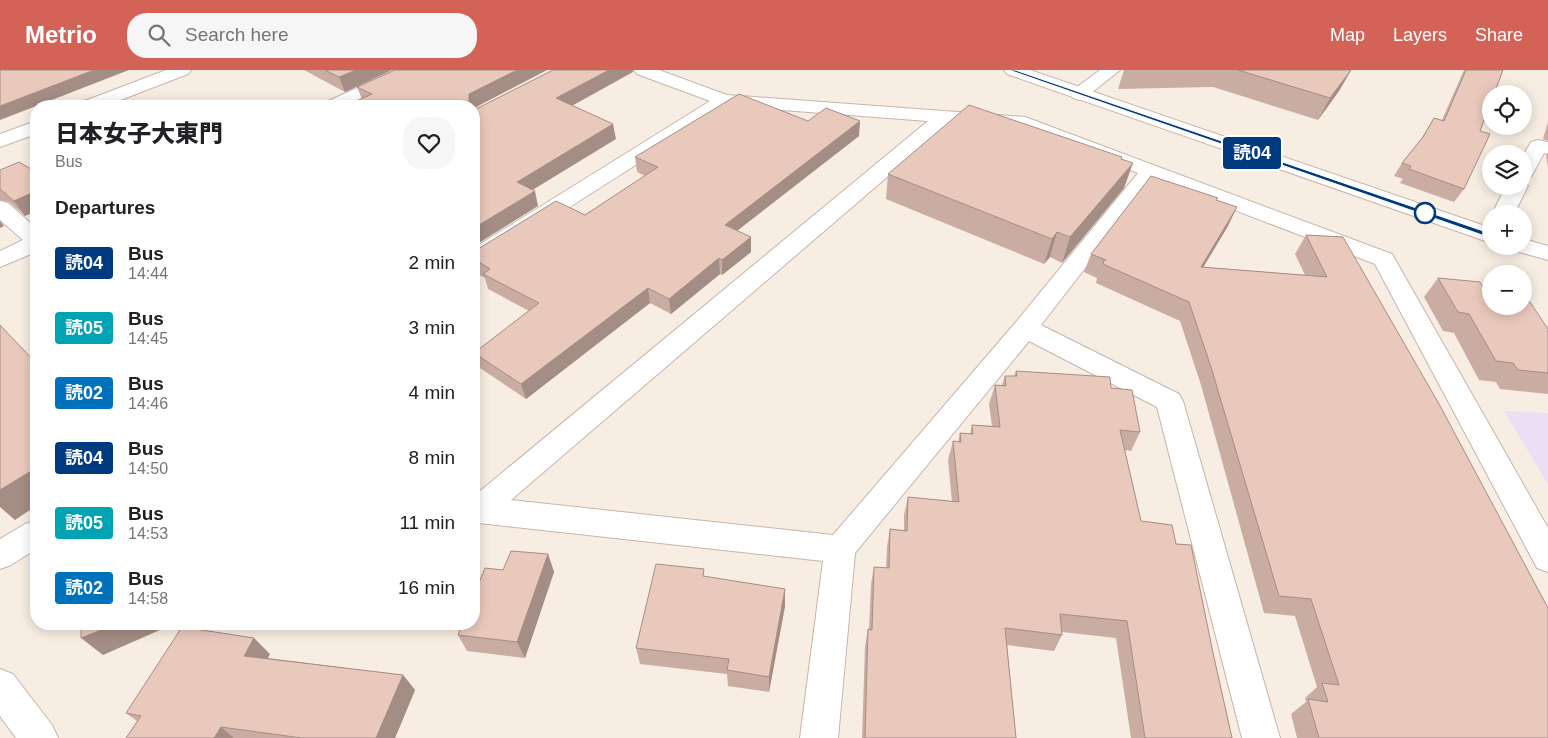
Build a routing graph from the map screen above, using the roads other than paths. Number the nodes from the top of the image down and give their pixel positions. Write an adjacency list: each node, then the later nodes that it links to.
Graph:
1 (182, 70): 7 (street)
2 (412, 70): 8 (street)
3 (643, 70): 9 (street)
4 (1013, 70): 6 (street)
5 (1111, 70): 6 (street)
6 (1079, 94): 17 (street)
7 (104, 100)
8 (346, 100)
9 (724, 100): 10 (street); 21 (street)
10 (944, 118): 15 (street); 25 (street)
11 (30, 129): 12 (street)
12 (0, 141)
13 (1548, 148): 14 (street)
14 (1532, 158)
15 (1150, 171): 24 (street); 30 (street)
16 (0, 208): 18 (street)
17 (1482, 233)
18 (30, 236)
19 (30, 245): 23 (street)
20 (1532, 249): 22 (street)
21 (480, 254)
22 (1548, 254)
23 (0, 260)
24 (1025, 328): 28 (street); 34 (street)
25 (480, 507)
26 (480, 510): 28 (street)
27 (30, 537): 29 (street)
28 (840, 549): 33 (street)
29 (0, 555)
30 (1548, 558)
31 (0, 686): 32 (street)
32 (39, 738)
33 (819, 738)
34 (1261, 738)

